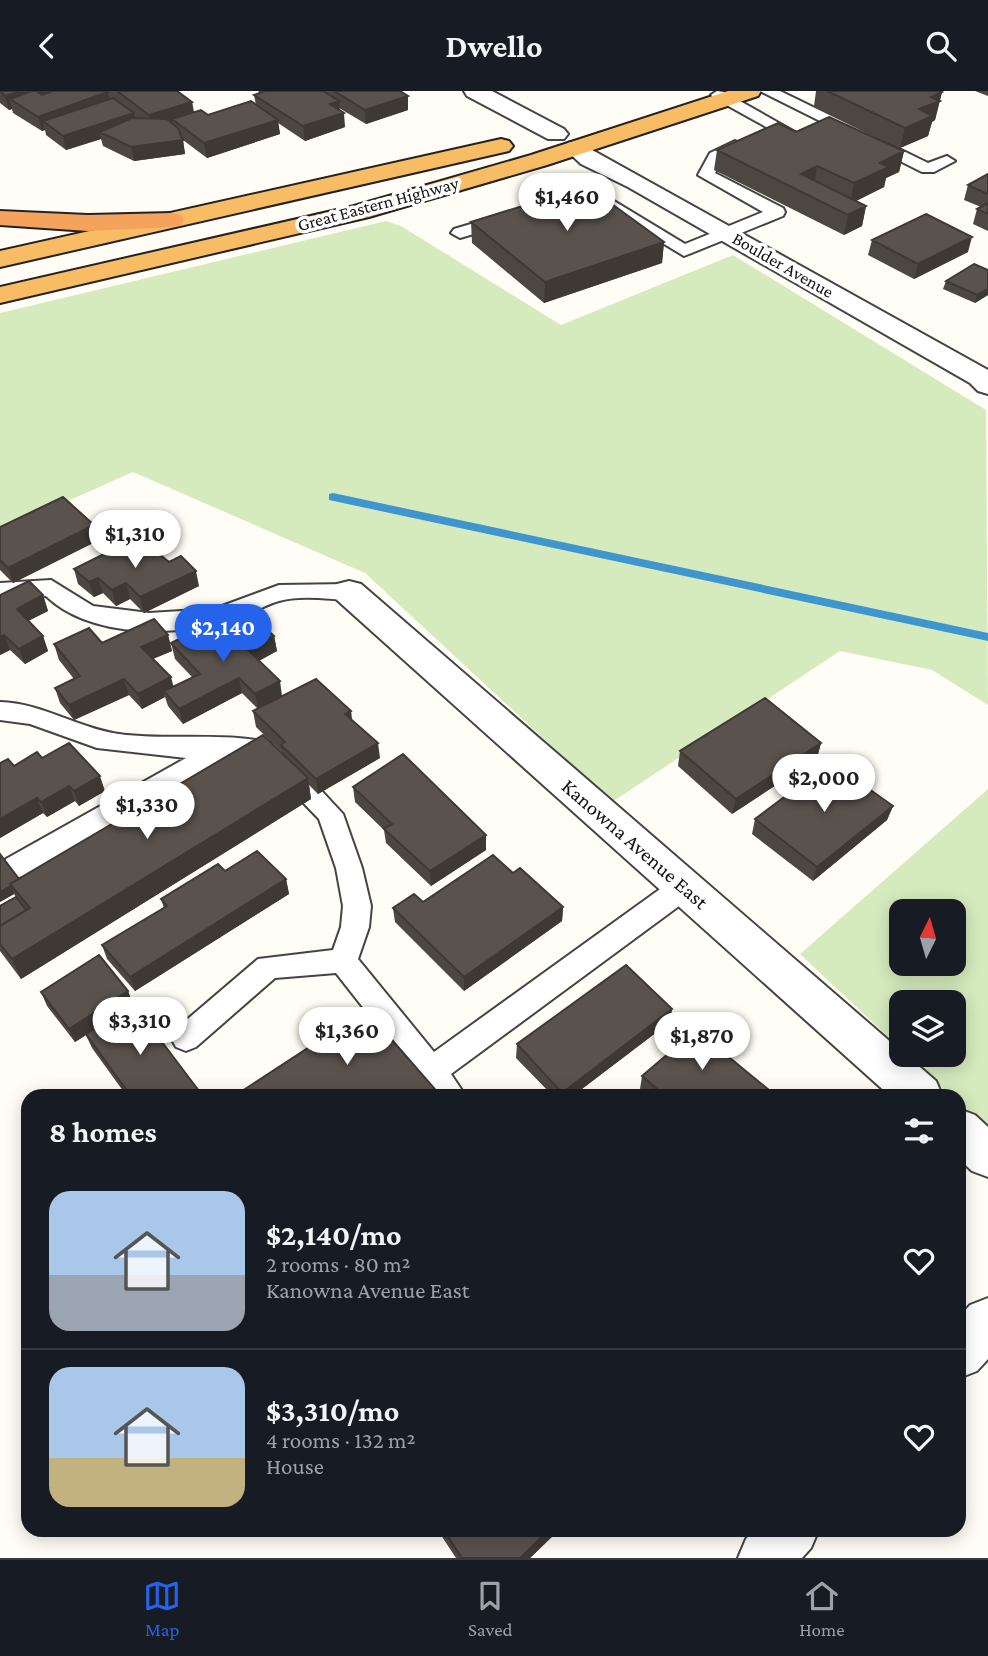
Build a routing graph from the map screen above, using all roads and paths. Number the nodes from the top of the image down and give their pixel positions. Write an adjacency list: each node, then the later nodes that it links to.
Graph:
1 (475, 91): 6 (street, Boulder Avenue)
2 (750, 91): 4 (highway, Great Eastern Highway)
3 (768, 91): 8 (lane)
4 (727, 95): 5 (lane); 6 (highway, Great Eastern Highway)
5 (800, 139)
6 (566, 141): 9 (street, Boulder Avenue); 13 (highway, Great Eastern Highway); 17 (highway, Great Eastern Highway)
7 (735, 146): 15 (lane)
8 (947, 161)
9 (637, 182): 10 (lane); 15 (street, Boulder Avenue)
10 (592, 198): 15 (lane)
11 (524, 213): 14 (lane)
12 (0, 218): 13 (highway)
13 (172, 220): 16 (highway, Great Eastern Highway)
14 (460, 233)
15 (727, 233): 18 (street, Boulder Avenue)
16 (0, 259)
17 (0, 295)
18 (988, 385)
19 (0, 591): 20 (lane)
20 (349, 592): 24 (street, Kanowna Avenue East)
21 (0, 711): 22 (lane)
22 (224, 747): 23 (lane); 25 (lane)
23 (16, 867)
24 (684, 887): 27 (lane); 29 (street, Kanowna Avenue East)
25 (343, 961): 26 (lane); 27 (lane)
26 (186, 1038)
27 (430, 1073): 28 (lane)
28 (445, 1089)
29 (913, 1089)
30 (966, 1136): 31 (street)
31 (988, 1156)
32 (988, 1323): 33 (street)
33 (966, 1346)
34 (785, 1537): 35 (street)
35 (765, 1558)

